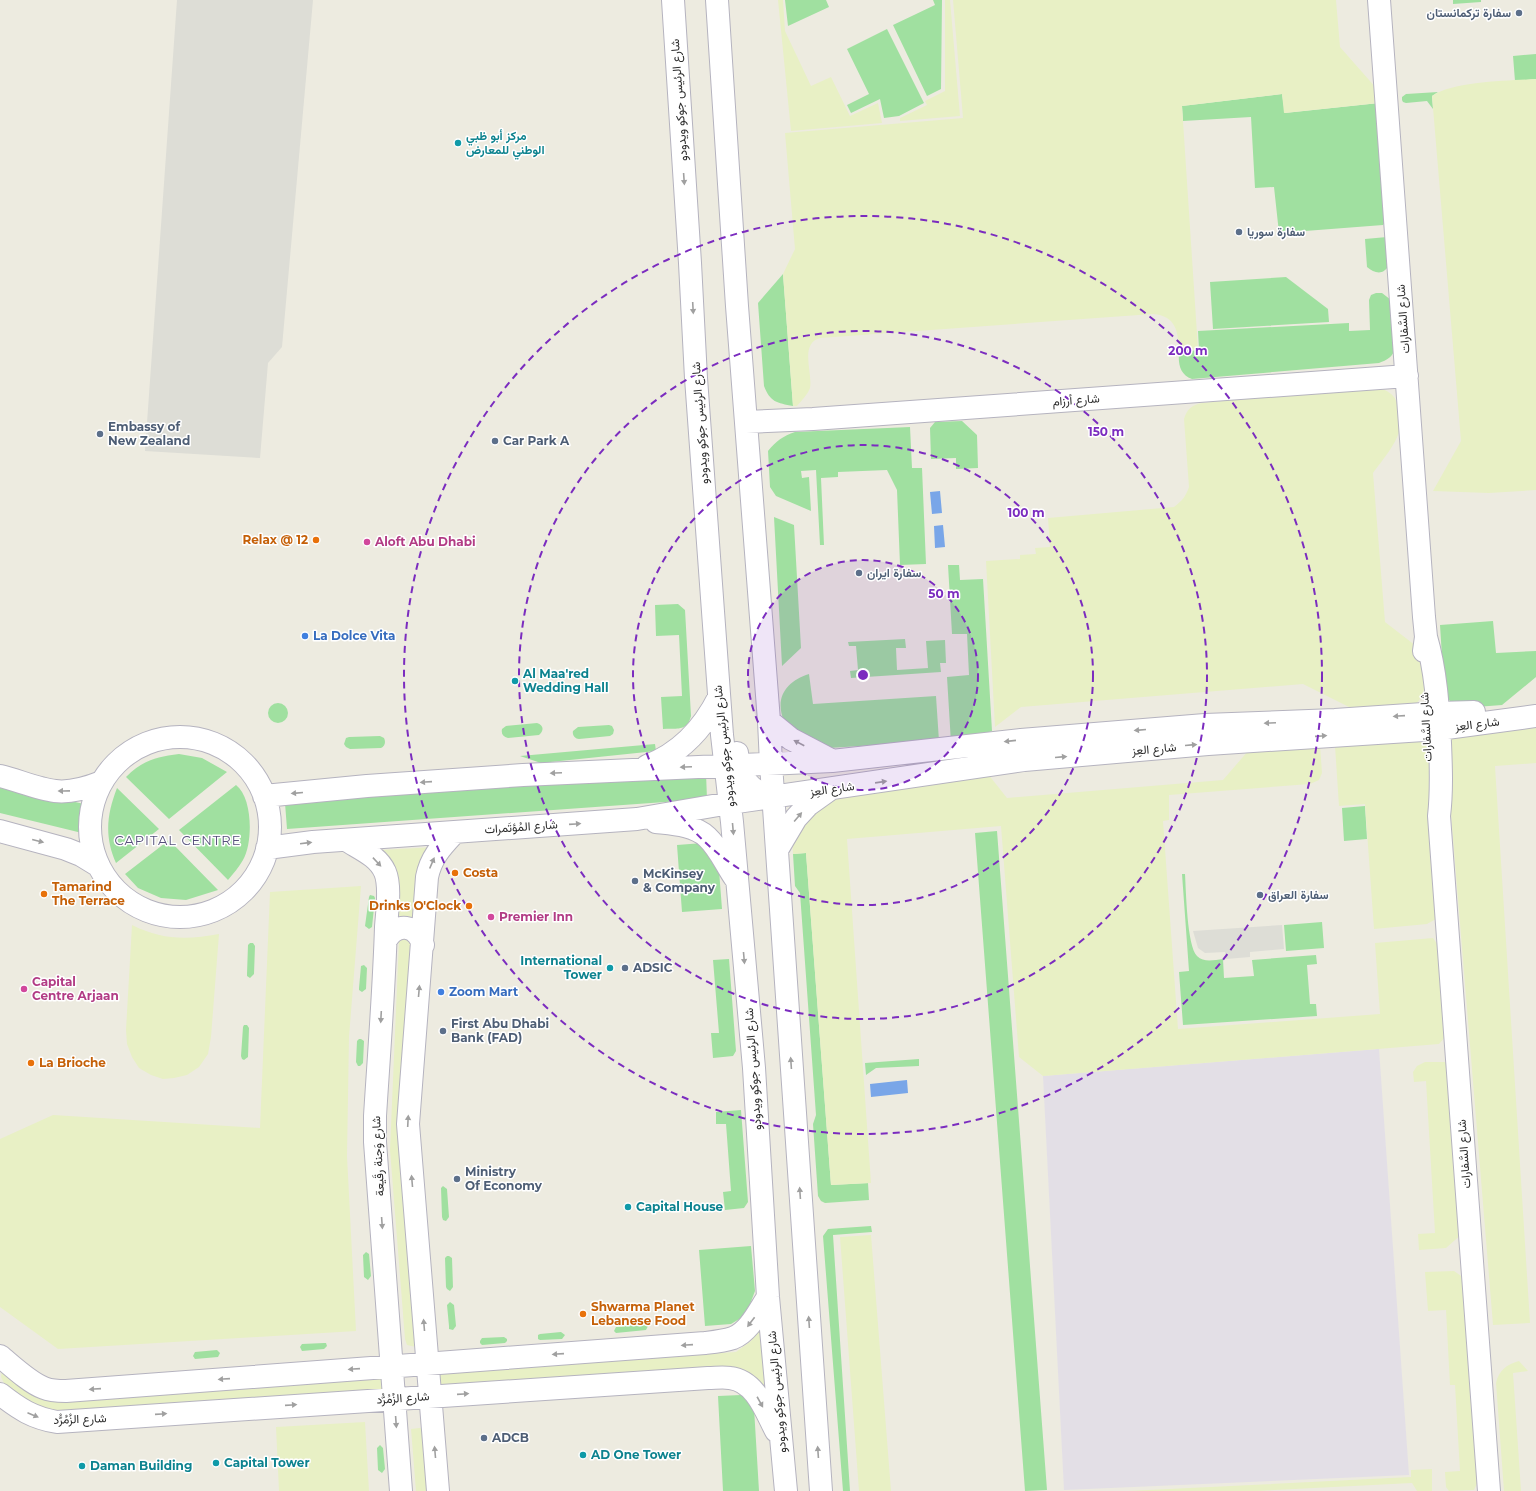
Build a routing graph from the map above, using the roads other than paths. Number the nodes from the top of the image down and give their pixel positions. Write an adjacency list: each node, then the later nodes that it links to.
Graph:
1 (673, 0): 5 (street, شارع الرئيس جوكو ويدودو, one-way to 5)
2 (717, 0): 6 (street)
3 (1379, 0): 4 (street, شارع السَّفارات)
4 (1407, 376): 6 (street, شارع أرزام); 11 (street, شارع السَّفارات)
5 (696, 378): 7 (street, شارع الرئيس جوكو ويدودو); 14 (street)
6 (746, 422): 10 (street)
7 (719, 697): 14 (street, شارع الرئيس جوكو ويدودو); 15 (street)
8 (1536, 712): 11 (street, شارع العِز)
9 (1536, 716): 11 (street, شارع العِز)
10 (769, 721): 12 (street, one-way to 10); 13 (street)
11 (1432, 721): 12 (street, شارع العِز, one-way to 12); 18 (street, شارع العِز, one-way to 11); 44 (street, شارع السَّفارات)
12 (832, 760): 13 (street, شارع العِز)
13 (770, 764): 14 (street); 20 (street)
14 (732, 765): 15 (street, one-way to 15); 20 (street); 21 (street, شارع الرئيس جوكو ويدودو)
15 (634, 770): 19 (street, one-way to 19)
16 (0, 776): 17 (street, one-way to 16)
17 (102, 782): 19 (street); 28 (street)
18 (829, 790): 20 (street, شارع العِز); 27 (street, one-way to 18)
19 (264, 796): 26 (street)
20 (773, 797): 21 (street, شارع المُؤتَمرات); 27 (street)
21 (730, 803): 22 (street, شارع المُؤتَمرات); 29 (street, شارع الرئيس جوكو ويدودو, one-way to 29)
22 (637, 819): 24 (street, شارع المُؤتَمرات, one-way to 22); 29 (street)
23 (0, 831): 28 (street, one-way to 28)
24 (455, 832): 25 (street, شارع المُؤتَمرات); 31 (street, one-way to 24)
25 (346, 840): 26 (street, شارع المُؤتَمرات, one-way to 25); 30 (street, شارع وَجنة رقَيعة, one-way to 30)
26 (267, 848): 28 (street)
27 (776, 850): 43 (street, one-way to 27)
28 (99, 866)
29 (737, 882): 32 (street, شارع الرئيس جوكو ويدودو, one-way to 32)
30 (386, 940): 31 (street); 35 (street, شارع وَجنة رقَيعة, one-way to 35)
31 (422, 945): 34 (street, one-way to 31)
32 (768, 1296): 34 (street, one-way to 34); 39 (street, شارع الرئيس جوكو ويدودو)
33 (0, 1356): 35 (street, one-way to 33)
34 (427, 1364): 35 (street); 37 (street)
35 (393, 1366): 38 (street, شارع وَجنة رقَيعة)
36 (0, 1394): 38 (street, شارع الزُمُرُّد, one-way to 38)
37 (429, 1396): 38 (street, شارع الزُمُرُّد); 39 (street, شارع الزُمُرُّد, one-way to 39); 41 (street, one-way to 37)
38 (395, 1398): 40 (street, شارع وَجنة رقَيعة, one-way to 40)
39 (781, 1441): 42 (street, شارع الرئيس جوكو ويدودو)
40 (401, 1491)
41 (438, 1491)
42 (786, 1491)
43 (821, 1491)
44 (1489, 1491)

